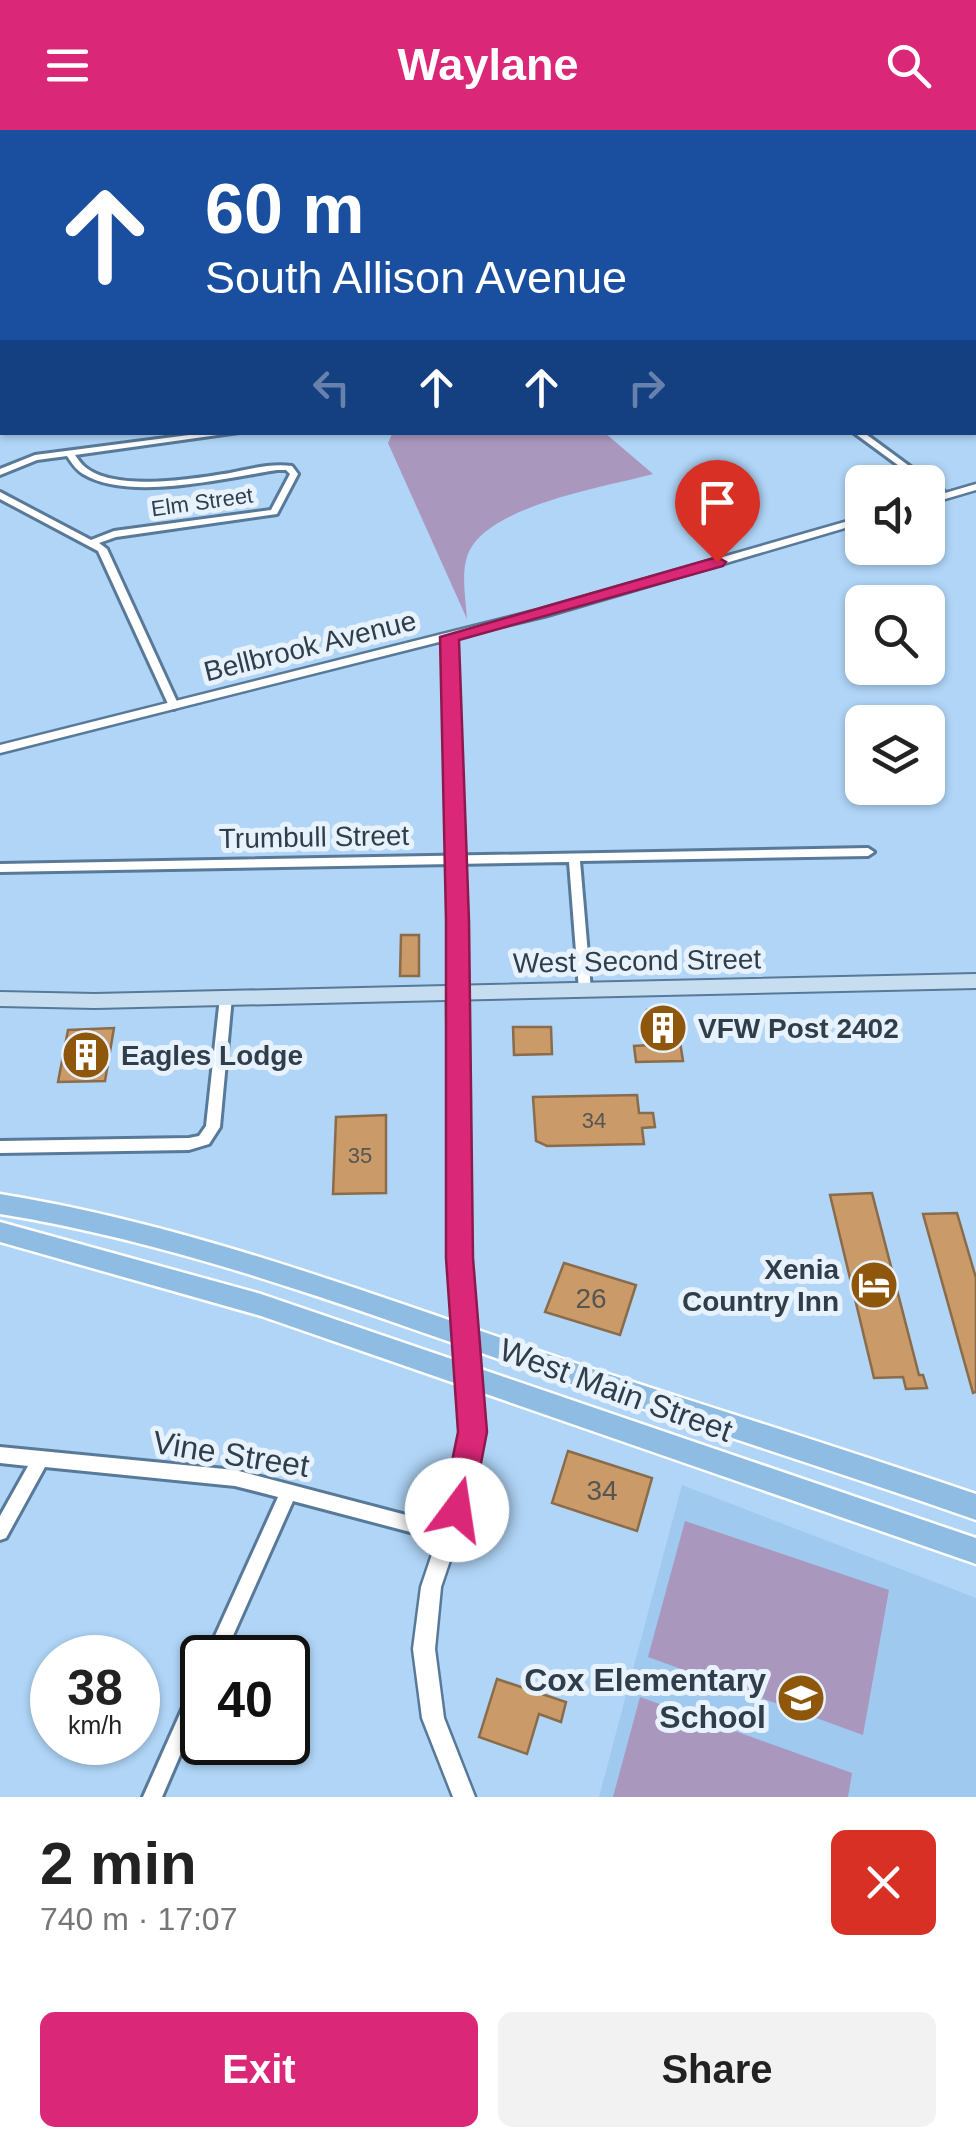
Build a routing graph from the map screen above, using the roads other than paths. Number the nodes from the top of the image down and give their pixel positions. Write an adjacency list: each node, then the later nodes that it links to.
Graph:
1 (212, 435): 3 (street)
2 (861, 435): 7 (street)
3 (69, 454): 4 (street); 9 (street, Elm Street)
4 (0, 472)
5 (976, 488): 7 (street)
6 (0, 495): 9 (street)
7 (946, 496)
8 (845, 525): 10 (street, Bellbrook Avenue)
9 (94, 542): 11 (street)
10 (450, 637): 11 (street, Bellbrook Avenue); 15 (street)
11 (174, 706): 12 (street, Bellbrook Avenue)
12 (0, 750)
13 (868, 852): 14 (street, Trumbull Street)
14 (574, 858): 15 (street, Trumbull Street); 18 (street)
15 (456, 859): 16 (street, Trumbull Street); 19 (street)
16 (0, 868)
17 (976, 982): 18 (main road, West Second Street)
18 (585, 990): 19 (main road, West Second Street)
19 (455, 993): 20 (main road, West Second Street); 25 (street)
20 (226, 998): 21 (main road, West Second Street); 22 (street)
21 (0, 999)
22 (0, 1148)
23 (0, 1204): 25 (main road, West Main Street)
24 (0, 1232): 26 (main road, West Main Street)
25 (464, 1337): 26 (street); 30 (main road, West Main Street)
26 (466, 1373): 32 (street); 33 (main road, West Main Street)
27 (0, 1455): 28 (street, Vine Street)
28 (41, 1459): 29 (street, Vine Street); 31 (street)
29 (288, 1491): 32 (street, Vine Street); 34 (street)
30 (976, 1507)
31 (0, 1532)
32 (448, 1534): 37 (street)
33 (976, 1551)
34 (224, 1635)
35 (180, 1734): 36 (street)
36 (152, 1797)
37 (464, 1797)

